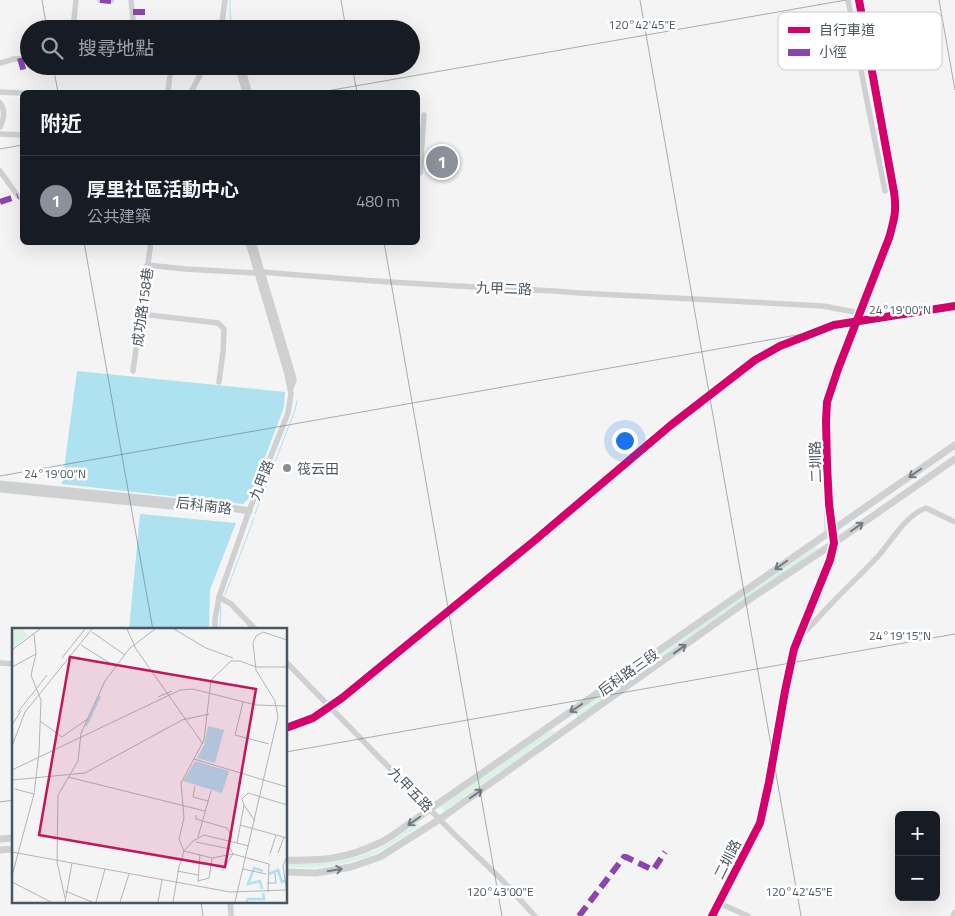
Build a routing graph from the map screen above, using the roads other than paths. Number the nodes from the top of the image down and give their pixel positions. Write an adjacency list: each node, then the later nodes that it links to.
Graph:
1 (76, 0): 6 (street)
2 (100, 0): 5 (street)
3 (131, 0): 7 (street)
4 (225, 0): 8 (street)
5 (111, 1)
6 (74, 20)
7 (133, 20)
8 (222, 20)
9 (20, 59): 10 (street)
10 (0, 63)
11 (861, 70): 30 (street)
12 (872, 70): 39 (street, 二圳路)
13 (169, 75): 17 (street)
14 (200, 75): 18 (street)
15 (240, 75): 19 (street)
16 (244, 75): 20 (street)
17 (168, 90)
18 (192, 90)
19 (244, 90)
20 (248, 90)
21 (0, 92): 22 (street)
22 (20, 93)
23 (0, 103): 25 (street)
24 (424, 115): 29 (street)
25 (0, 127)
26 (0, 134): 27 (street)
27 (20, 135)
28 (0, 171): 31 (street)
29 (420, 173)
30 (885, 191)
31 (20, 197)
32 (151, 245): 35 (street, 成功路158巷)
33 (249, 245): 36 (street, 九甲路)
34 (254, 245): 36 (street, 九甲路)
35 (148, 265): 36 (street, 九甲二路); 38 (street, 成功路158巷)
36 (260, 273): 39 (street, 九甲二路); 48 (street, 九甲路)
37 (955, 306): 40 (street)
38 (142, 314): 41 (street, 成功路158巷); 42 (street)
39 (860, 314): 40 (street, 二圳路)
40 (856, 321): 50 (street, 二圳路); 57 (street)
41 (133, 371)
42 (219, 382)
43 (955, 445): 50 (street, 后科路三段, one-way to 50)
44 (955, 460): 51 (street, 后科路三段, one-way to 44)
45 (0, 484): 47 (street, 后科南路)
46 (0, 489): 47 (street, 后科南路)
47 (55, 492): 48 (street, 后科南路)
48 (249, 511): 52 (street, 九甲路)
49 (955, 522): 55 (street)
50 (832, 530): 51 (street, 二圳路); 59 (street, 后科路三段, one-way to 59)
51 (834, 543): 55 (street, 二圳路); 60 (street, 后科路三段, one-way to 51)
52 (218, 597): 53 (street, 九甲路); 54 (street)
53 (215, 628)
54 (254, 628)
55 (799, 636): 63 (street, 二圳路)
56 (288, 664): 57 (street, 九甲五路)
57 (329, 707): 58 (street); 59 (street, 九甲五路)
58 (288, 727)
59 (430, 809): 60 (street, 九甲五路); 61 (street, 后科路三段, one-way to 61)
60 (440, 819): 62 (street, 后科路三段, one-way to 60); 65 (street, 九甲五路)
61 (288, 860)
62 (288, 872)
63 (718, 903): 66 (street, 二圳路); 67 (street)
64 (955, 912): 68 (street)
65 (535, 916)
66 (712, 916)
67 (748, 916)
68 (953, 916)

